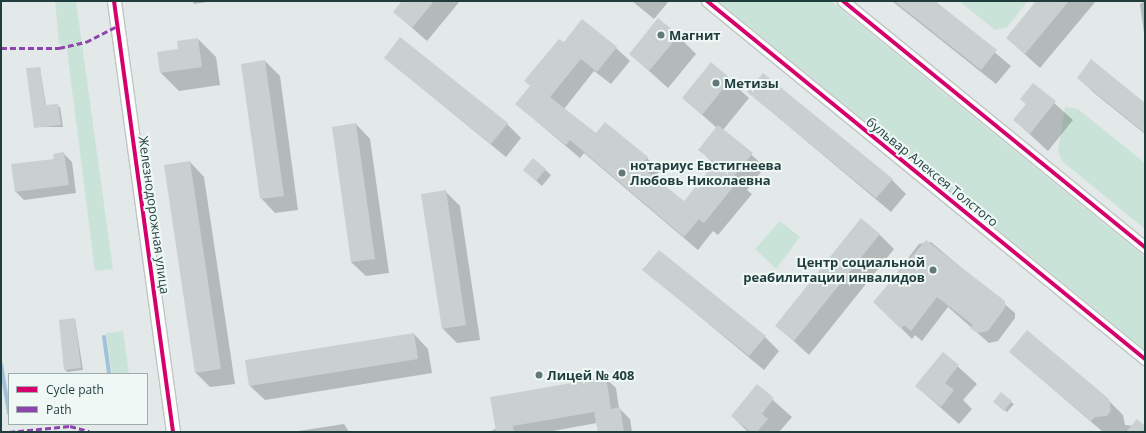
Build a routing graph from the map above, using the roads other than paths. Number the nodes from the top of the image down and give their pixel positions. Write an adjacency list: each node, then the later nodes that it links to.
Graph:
1 (114, 1): 6 (street, Железнодорожная улица)
2 (707, 1): 5 (street, бульвар Алексея Толстого)
3 (843, 1): 4 (street)
4 (1145, 247)
5 (1145, 359)
6 (173, 432)

